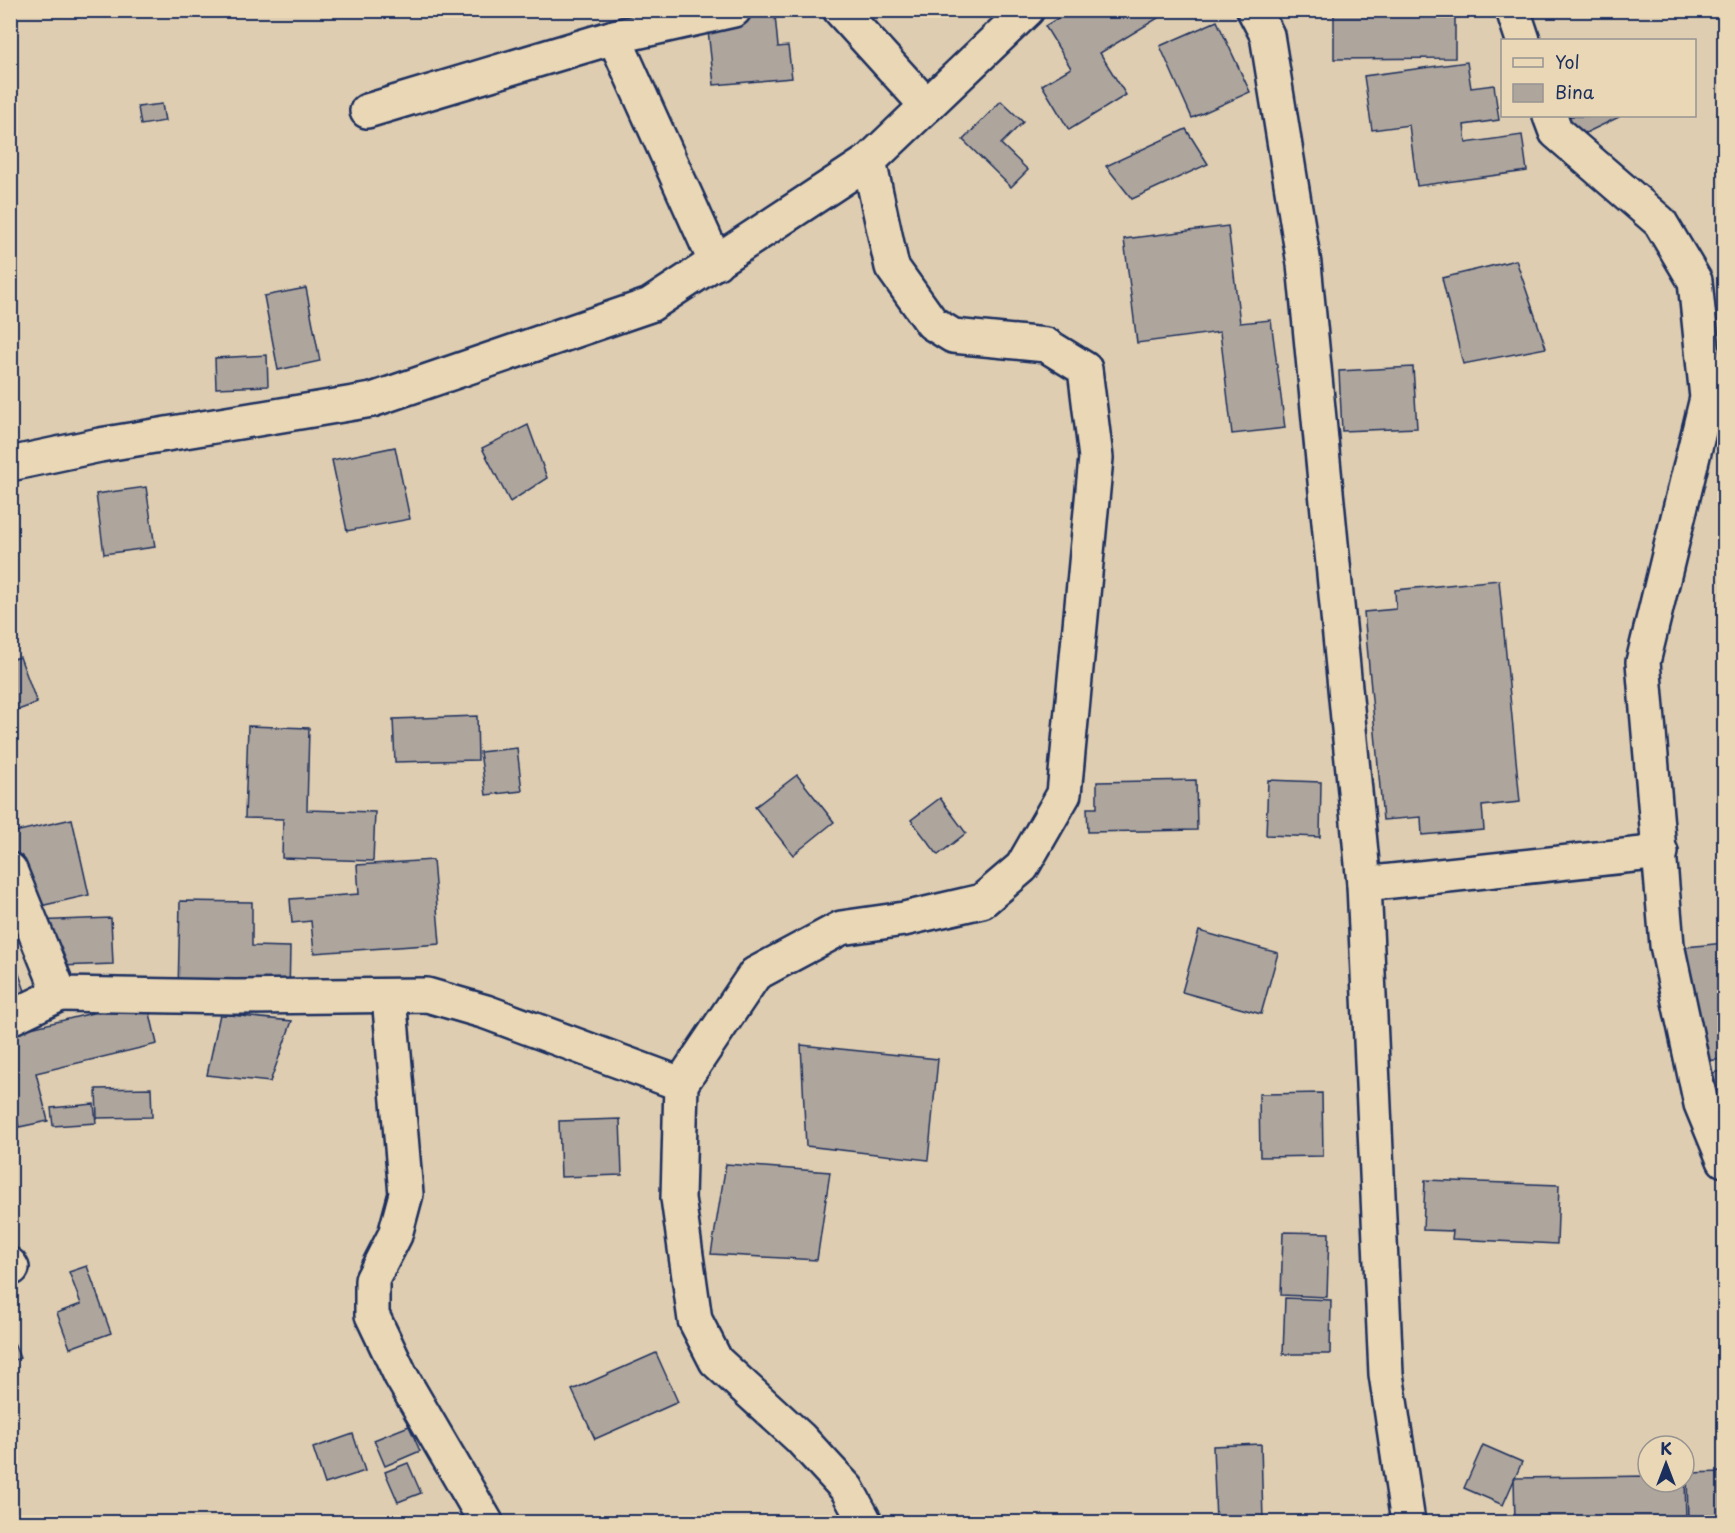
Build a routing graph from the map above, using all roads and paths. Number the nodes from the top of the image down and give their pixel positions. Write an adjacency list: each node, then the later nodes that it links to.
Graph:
1 (734, 10): 6 (street)
2 (840, 10): 8 (street)
3 (1027, 10): 8 (street)
4 (1254, 10): 16 (street)
5 (1513, 10): 7 (street)
6 (614, 37): 9 (street); 12 (street)
7 (1523, 39)
8 (927, 106): 11 (street)
9 (367, 111)
10 (1550, 117): 14 (street)
11 (869, 161): 12 (street); 20 (street)
12 (716, 263): 13 (street)
13 (10, 464)
14 (1661, 852): 16 (street); 21 (street)
15 (10, 870): 17 (street)
16 (1364, 885): 24 (street)
17 (60, 994): 18 (street); 19 (street)
18 (389, 996): 20 (street); 22 (street)
19 (10, 1018)
20 (681, 1084): 23 (street)
21 (1725, 1160)
22 (486, 1522)
23 (865, 1522)
24 (1408, 1522)

